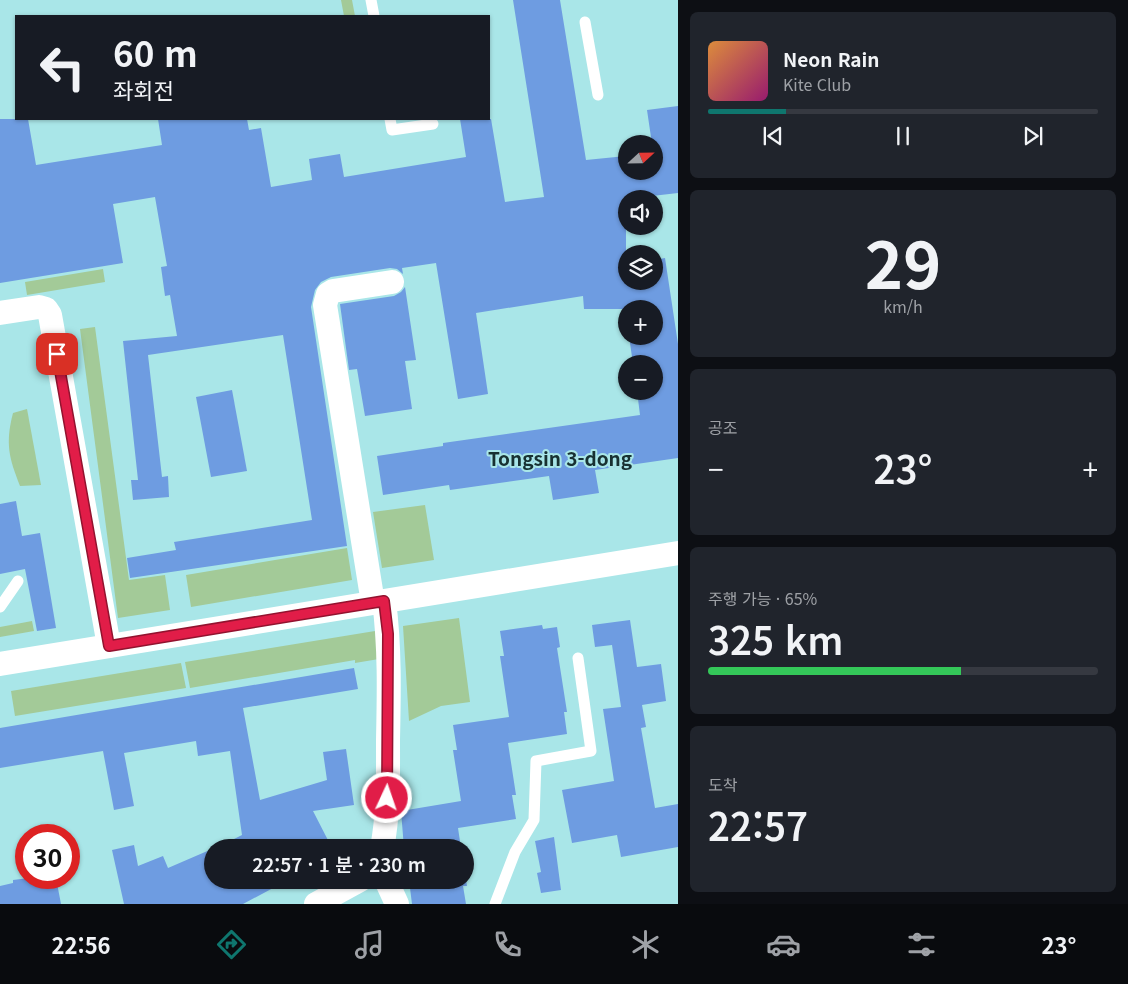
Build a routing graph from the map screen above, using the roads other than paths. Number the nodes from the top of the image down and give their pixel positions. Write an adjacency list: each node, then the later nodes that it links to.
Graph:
1 (371, 0): 2 (lane)
2 (374, 15)
3 (585, 22): 4 (lane)
4 (598, 95)
5 (390, 120): 6 (lane)
6 (433, 124)
7 (392, 282): 11 (street)
8 (0, 313): 13 (street)
9 (678, 553): 11 (street)
10 (18, 581): 12 (lane)
11 (379, 602): 13 (street); 16 (street)
12 (0, 607)
13 (109, 646): 15 (street)
14 (578, 658): 21 (lane)
15 (0, 664)
16 (383, 839)
17 (344, 889): 19 (street)
18 (390, 889): 20 (street)
19 (316, 904)
20 (397, 904)
21 (494, 904)

